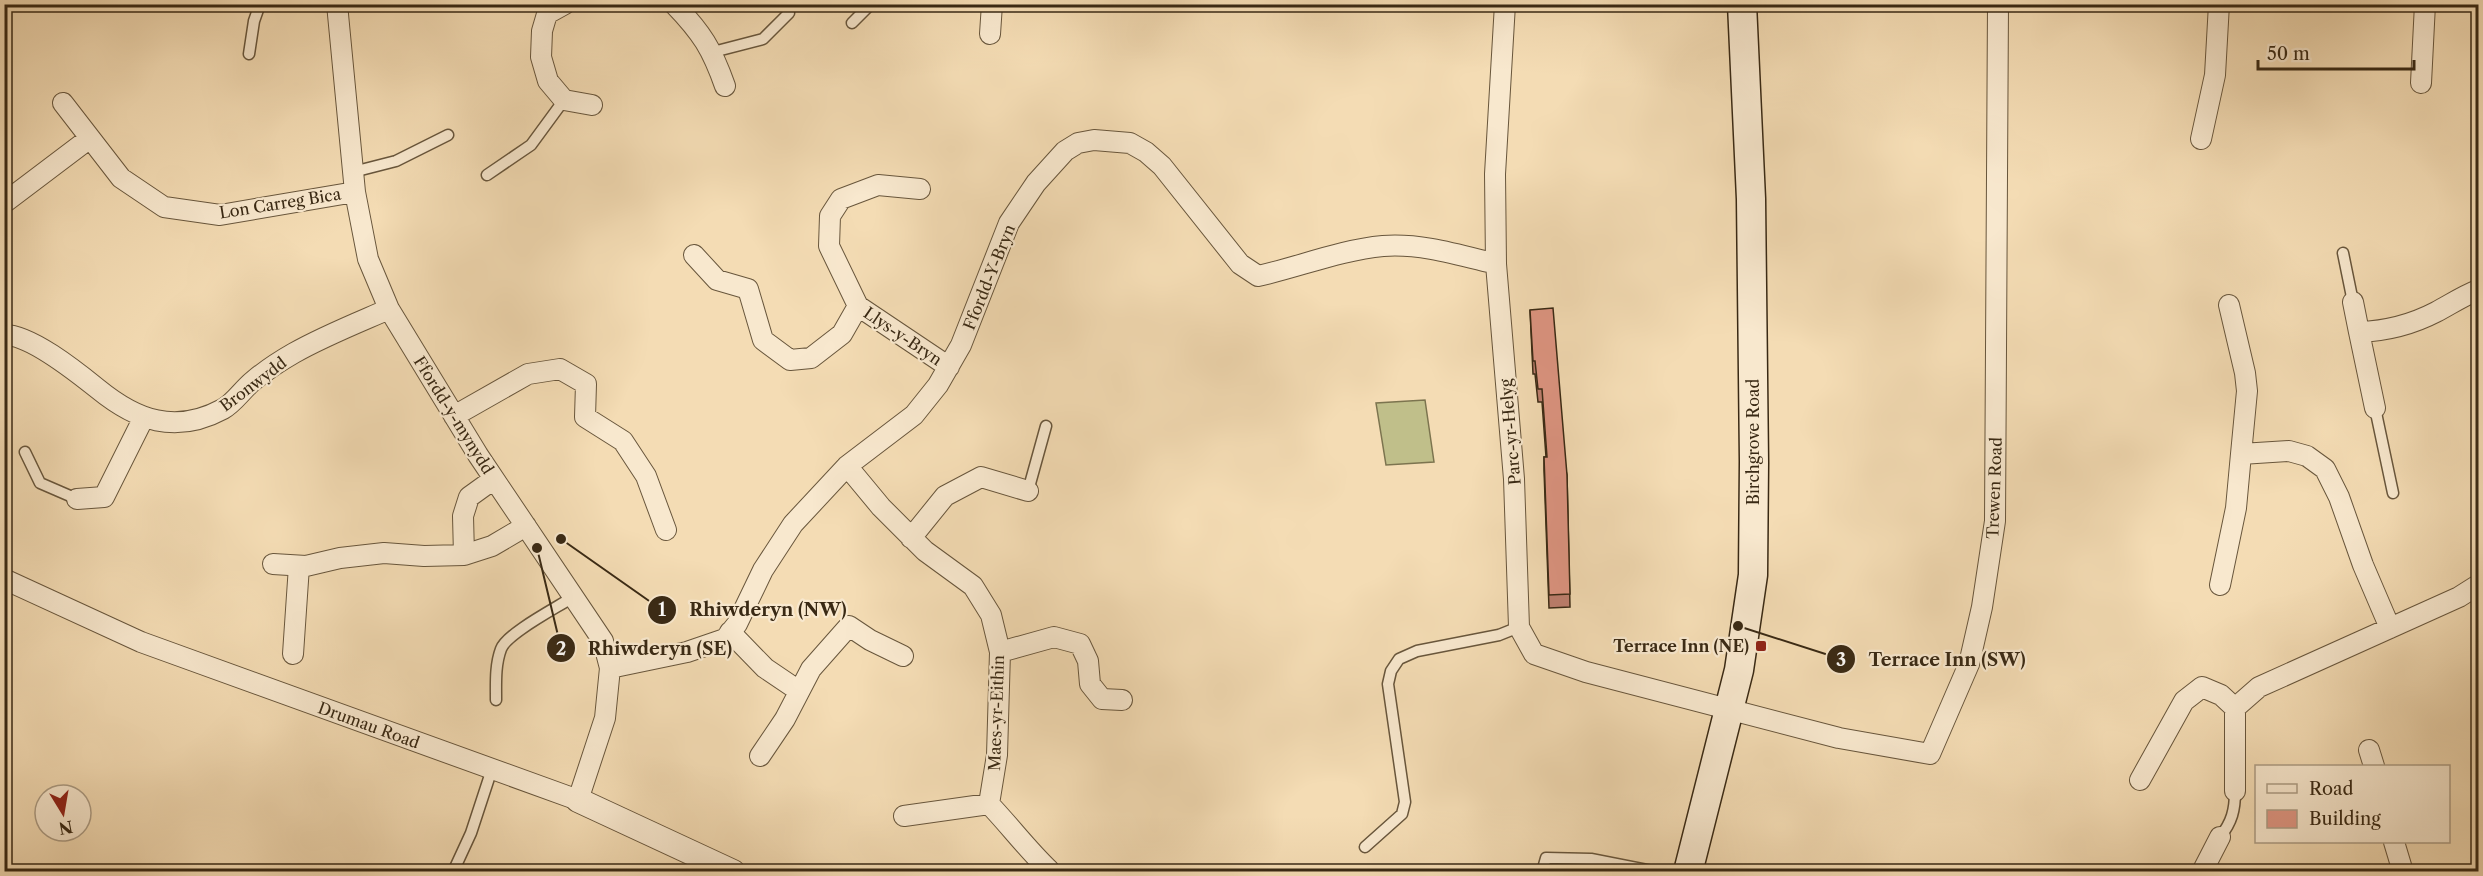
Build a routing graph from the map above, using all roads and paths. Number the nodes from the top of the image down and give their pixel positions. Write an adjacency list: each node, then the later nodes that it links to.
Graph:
1 (260, 4): 17 (lane)
2 (337, 4): 27 (street, Ffordd-y-mynydd)
3 (565, 4): 12 (street)
4 (674, 4): 16 (street)
5 (872, 4): 14 (lane)
6 (992, 4): 15 (street)
7 (1505, 4): 32 (street, Parc-yr-Helyg)
8 (1742, 4): 72 (main road, Birchgrove Road)
9 (1998, 4): 72 (street, Trewen Road)
10 (2219, 4): 25 (street)
11 (2425, 4): 18 (street)
12 (540, 9): 20 (street)
13 (789, 13): 16 (lane)
14 (852, 23)
15 (990, 34)
16 (713, 52): 19 (street)
17 (249, 54)
18 (2421, 84)
19 (725, 86)
20 (564, 100): 22 (street); 26 (lane)
21 (63, 103): 24 (street, Lon Carreg Bica)
22 (592, 105)
23 (448, 135): 27 (lane)
24 (90, 138): 27 (street, Lon Carreg Bica); 29 (street)
25 (2201, 139)
26 (487, 175)
27 (354, 182): 37 (street, Ffordd-y-mynydd)
28 (921, 189): 36 (street, Llys-y-Bryn)
29 (4, 203)
30 (2343, 253): 34 (lane)
31 (694, 255): 36 (street, Llys-y-Bryn)
32 (1496, 264): 40 (street, Ffordd-Y-Bryn); 62 (street, Parc-yr-Helyg)
33 (2478, 290): 38 (street)
34 (2353, 302): 38 (street)
35 (2229, 305): 46 (street)
36 (858, 306): 40 (street, Llys-y-Bryn)
37 (389, 309): 42 (street, Ffordd-y-mynydd); 43 (street, Bronwydd)
38 (2359, 332): 41 (street)
39 (4, 335): 43 (street, Bronwydd)
40 (949, 367): 47 (street, Ffordd-Y-Bryn)
41 (2376, 408): 50 (lane)
42 (454, 416): 48 (street, Ffordd-y-mynydd); 53 (street)
43 (144, 417): 51 (street)
44 (1046, 426): 49 (lane)
45 (25, 452): 51 (lane)
46 (2241, 454): 59 (street); 63 (street)
47 (847, 466): 54 (street, Maes-yr-Eithin); 64 (street, Ffordd-Y-Bryn)
48 (494, 479): 52 (street, Ffordd-y-mynydd); 55 (street)
49 (1028, 491): 54 (street)
50 (2393, 494)
51 (77, 500)
52 (526, 526): 55 (street); 61 (street, Ffordd-y-mynydd)
53 (666, 530)
54 (911, 538): 65 (street, Maes-yr-Eithin)
55 (464, 555): 57 (street)
56 (273, 564): 57 (street)
57 (299, 566): 66 (street)
58 (4, 579): 75 (street, Drumau Road)
59 (2220, 585)
60 (2478, 585): 63 (street)
61 (573, 597): 68 (street, Ffordd-y-mynydd); 70 (lane)
62 (1519, 627): 72 (street, Parc-yr-Helyg); 83 (lane)
63 (2390, 628): 73 (street)
64 (730, 632): 68 (street, Ffordd-Y-Bryn); 69 (street)
65 (1000, 652): 71 (street); 79 (street, Maes-yr-Eithin)
66 (293, 654)
67 (903, 656): 69 (street)
68 (610, 668): 78 (street, Ffordd-y-mynydd)
69 (799, 691): 74 (street)
70 (496, 700)
71 (1122, 700)
72 (1729, 708): 89 (main road, Birchgrove Road)
73 (2235, 708): 76 (street); 77 (street)
74 (760, 756)
75 (492, 769): 78 (street, Drumau Road); 85 (lane)
76 (2140, 780)
77 (2235, 791): 81 (lane)
78 (579, 800): 86 (street, Drumau Road)
79 (989, 804): 80 (street); 84 (street)
80 (904, 816)
81 (2220, 837): 90 (street)
82 (2394, 843): 91 (street)
83 (1365, 847)
84 (1049, 870)
85 (453, 872)
86 (733, 872)
87 (1542, 872): 88 (lane)
88 (1657, 872)
89 (1688, 872)
90 (2202, 872)
91 (2403, 872)

